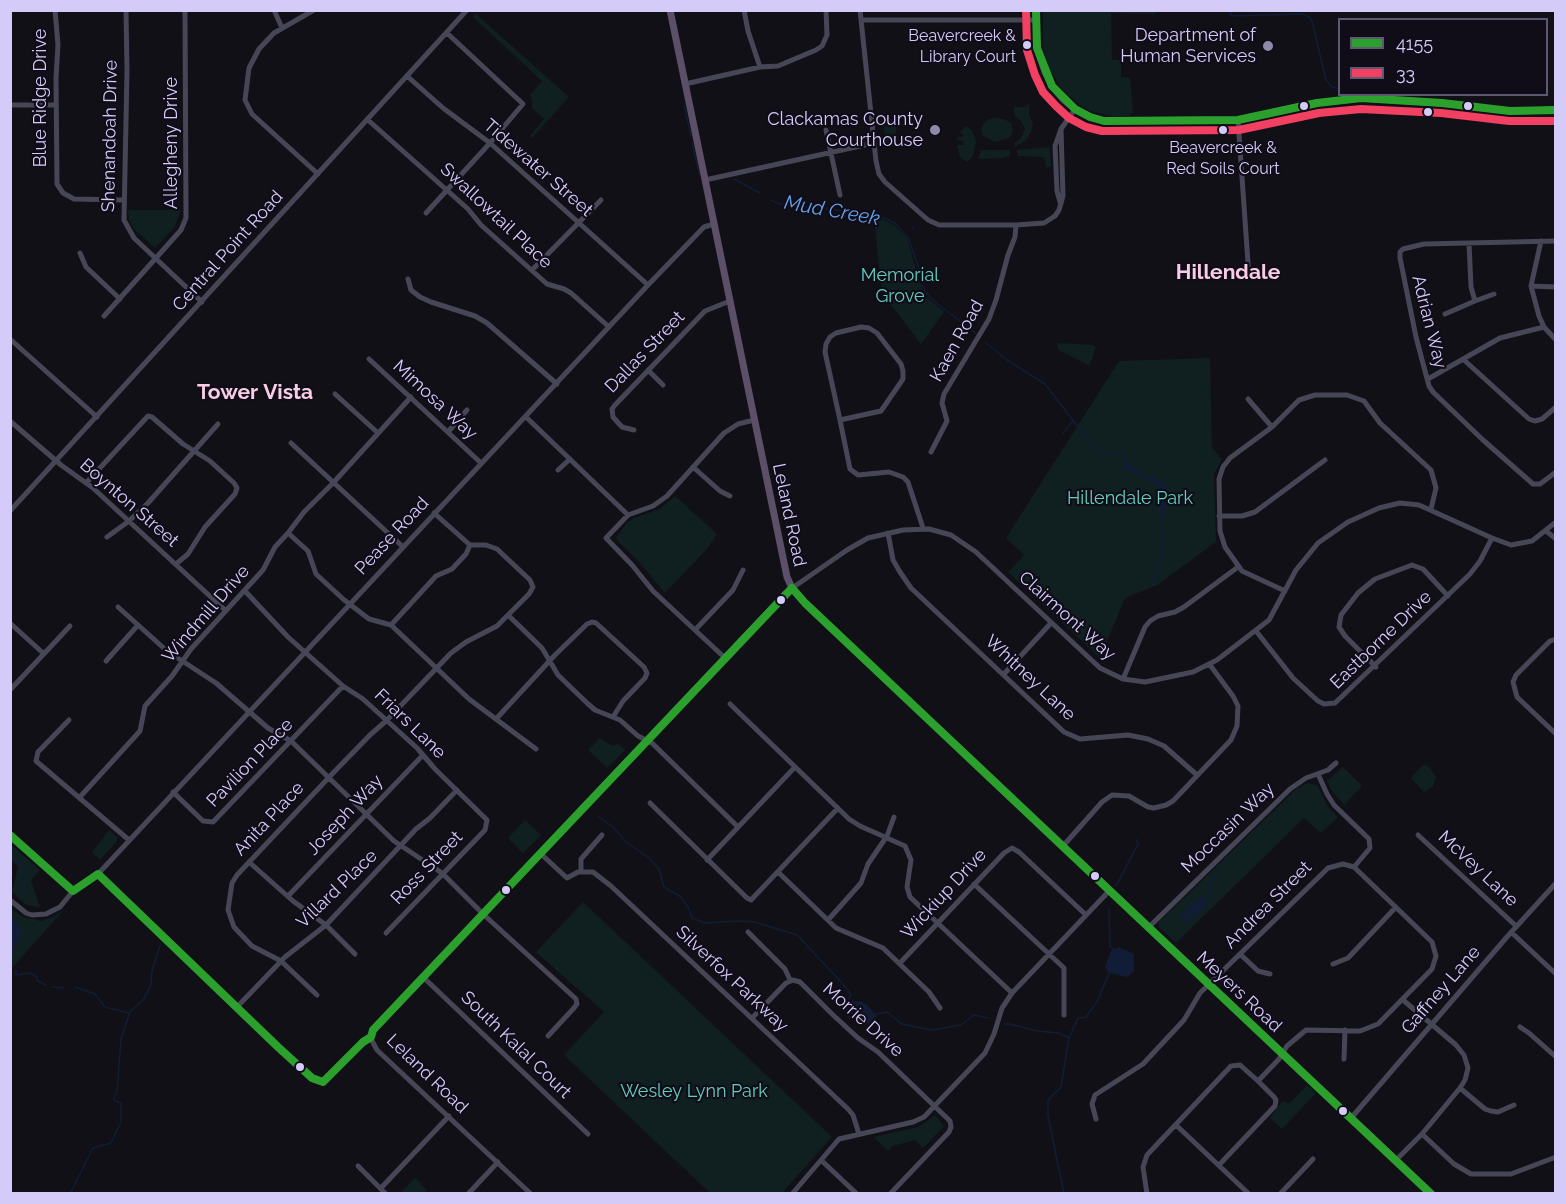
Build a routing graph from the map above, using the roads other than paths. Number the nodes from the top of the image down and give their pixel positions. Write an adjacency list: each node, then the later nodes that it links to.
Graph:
1 (55, 10): 20 (street, Blue Ridge Drive)
2 (126, 10): 33 (street, Shenandoah Drive)
3 (185, 10): 43 (street, Allegheny Drive)
4 (273, 10): 14 (street)
5 (314, 10): 14 (street)
6 (467, 10): 15 (street, Central Point Road)
7 (670, 10): 18 (main road, Leland Road)
8 (744, 10): 16 (street)
9 (826, 10): 16 (street)
10 (860, 10): 12 (street)
11 (1036, 10): 13 (main road)
12 (861, 20): 13 (street); 27 (street)
13 (1036, 20): 21 (main road)
14 (282, 28): 29 (street)
15 (447, 33): 17 (street, Central Point Road); 26 (street)
16 (760, 67): 18 (street)
17 (407, 76): 23 (street, Central Point Road); 26 (street, Tidewater Street)
18 (685, 84): 30 (main road, Leland Road)
19 (10, 105): 20 (street)
20 (56, 105): 33 (street, Blue Ridge Drive)
21 (1075, 109): 24 (main road); 38 (street)
22 (1556, 110): 24 (main road)
23 (368, 120): 29 (street, Central Point Road); 31 (street, Swallowtail Place)
24 (1238, 120): 45 (street)
25 (826, 130): 28 (street)
26 (490, 143): 31 (street); 36 (street, Tidewater Street)
27 (874, 143): 28 (street); 38 (street)
28 (831, 153): 30 (street); 32 (street)
29 (318, 174): 54 (street, Central Point Road)
30 (705, 180): 37 (main road, Leland Road)
31 (448, 190): 35 (street); 44 (street, Swallowtail Place)
32 (840, 195)
33 (123, 200): 43 (street, Shenandoah Drive)
34 (601, 200): 36 (street)
35 (426, 213)
36 (578, 223): 44 (street); 47 (street, Tidewater Street)
37 (714, 224): 47 (street, Pease Road); 52 (main road, Leland Road)
38 (1016, 225): 84 (street, Kaen Road)
39 (1541, 241): 40 (street, Adrian Way); 41 (street, Adrian Way); 48 (street)
40 (1556, 241)
41 (1469, 243): 53 (street); 64 (street, Adrian Way)
42 (80, 253): 51 (street)
43 (157, 259): 51 (street, Allegheny Drive); 54 (street, Shenandoah Drive)
44 (531, 270): 57 (street, Swallowtail Place)
45 (1249, 277)
46 (408, 279): 65 (street)
47 (648, 285): 57 (street, Pease Road)
48 (1531, 286): 49 (street); 58 (street)
49 (1556, 287)
50 (1494, 294): 53 (street)
51 (120, 299): 56 (street, Allegheny Drive)
52 (730, 301): 63 (street, Dallas Street); 75 (main road, Leland Road)
53 (1475, 301): 55 (street)
54 (202, 302): 72 (street, Central Point Road)
55 (1445, 314)
56 (104, 316)
57 (609, 327): 65 (street, Pease Road)
58 (1544, 327): 60 (street); 62 (street)
59 (10, 339): 72 (street)
60 (1555, 340)
61 (369, 359): 68 (street, Mimosa Way)
62 (1464, 360): 64 (street); 70 (street)
63 (648, 370): 66 (street); 79 (street, Dallas Street)
64 (1428, 379): 91 (street, Adrian Way)
65 (557, 384): 73 (street, Pease Road)
66 (663, 385)
67 (335, 394): 81 (street)
68 (411, 397): 80 (street, Mimosa Way); 81 (street, Windmill Drive)
69 (1248, 399): 78 (street)
70 (1556, 407)
71 (467, 410): 80 (street)
72 (97, 417): 87 (street, Central Point Road)
73 (526, 417): 85 (street); 88 (street, Pease Road)
74 (10, 420): 87 (street, Boynton Street)
75 (754, 420): 89 (street); 114 (main road, Leland Road)
76 (840, 420): 76 (street); 102 (street)
77 (218, 424): 83 (street)
78 (1272, 426): 95 (street); 99 (street)
79 (634, 430)
80 (448, 432): 88 (street, Mimosa Way)
81 (378, 433): 92 (street, Windmill Drive)
82 (291, 443): 92 (street)
83 (195, 452): 93 (street); 100 (street); 111 (street)
84 (931, 452)
85 (570, 459): 90 (street); 98 (street)
86 (1325, 460): 99 (street)
87 (56, 461): 93 (street, Boynton Street); 96 (street, Central Point Road)
88 (481, 463): 97 (street, Pease Road)
89 (693, 467): 94 (street); 98 (street)
90 (558, 470)
91 (1556, 472)
92 (334, 482): 104 (street, Windmill Drive); 110 (street)
93 (86, 483): 100 (street, Boynton Street)
94 (730, 496)
95 (1431, 509): 107 (street, Clairmont Way); 116 (street, Clairmont Way)
96 (10, 511)
97 (434, 513): 109 (street); 110 (street, Pease Road)
98 (628, 515): 127 (street)
99 (1220, 516): 112 (street)
100 (129, 521): 106 (street); 111 (street, Boynton Street)
101 (1556, 522): 103 (street, Clairmont Way)
102 (923, 528): 105 (street, Clairmont Way); 122 (street, Clairmont Way)
103 (1546, 531): 107 (street, Clairmont Way); 108 (street)
104 (288, 533): 115 (street, Windmill Drive); 118 (street)
105 (888, 533): 114 (street, Clairmont Way); 139 (street, Whitney Lane)
106 (107, 537)
107 (1492, 538): 117 (street, Eastborne Drive)
108 (1556, 539)
109 (470, 545): 121 (street, Anita Place); 125 (street)
110 (403, 547): 118 (street, Pease Road)
111 (176, 564): 120 (street, Boynton Street)
112 (1238, 567): 116 (street); 140 (street)
113 (742, 570): 127 (street)
114 (792, 588): 132 (street, Leland Road); 174 (main road, Meyers Road)
115 (244, 591): 120 (street, Windmill Drive); 130 (street, Friars Lane)
116 (1285, 591): 128 (street, Clairmont Way)
117 (1448, 596): 137 (street, Eastborne Drive); 137 (street)
118 (350, 603): 125 (street); 130 (street, Pease Road)
119 (118, 607): 124 (street)
120 (226, 611): 134 (street, Windmill Drive)
121 (509, 616): 135 (street); 138 (street, Anita Place)
122 (1051, 623): 139 (street); 140 (street, Clairmont Way)
123 (11, 624): 131 (street)
124 (138, 625): 133 (street); 134 (street)
125 (391, 625): 138 (street)
126 (70, 626): 131 (street)
127 (695, 630): 132 (street)
128 (1256, 631): 136 (street, Clairmont Way); 137 (street, Eastborne Drive)
129 (1556, 639): 149 (street)
130 (305, 652): 141 (street, Friars Lane); 144 (street, Pease Road)
131 (43, 653): 142 (street)
132 (725, 658): 151 (street, Leland Road)
133 (106, 661)
134 (182, 661): 144 (street); 161 (street, Windmill Drive)
135 (550, 662): 145 (street); 145 (street); 146 (street)
136 (1210, 665): 140 (street, Clairmont Way); 157 (street)
137 (1376, 667)
138 (437, 668): 146 (street); 148 (street, Anita Place)
139 (1004, 674): 157 (street, Whitney Lane)
140 (1123, 679)
141 (343, 686): 148 (street, Friars Lane); 150 (street, Pavilion Place)
142 (10, 690)
143 (730, 704): 155 (street)
144 (249, 712): 150 (street); 160 (street, Pease Road)
145 (613, 717): 151 (street)
146 (496, 719): 152 (street)
147 (69, 720): 161 (street)
148 (386, 721): 153 (street, Friars Lane); 158 (street, Anita Place)
149 (1556, 734)
150 (291, 741): 158 (street); 160 (street, Pavilion Place)
151 (647, 741): 167 (street); 175 (street, Leland Road)
152 (536, 749)
153 (423, 754): 159 (street, Friars Lane); 164 (street, Joseph Way)
154 (1336, 763): 156 (street, Moccasin Way)
155 (795, 767): 163 (street); 167 (street)
156 (1318, 774): 178 (street); 196 (street, Moccasin Way)
157 (1197, 775): 174 (street)
158 (328, 777): 164 (street); 177 (street, Anita Place)
159 (457, 790): 166 (street, Friars Lane); 173 (street, Villard Place)
160 (173, 792): 172 (street, Pease Road)
161 (79, 798): 172 (street)
162 (650, 803): 176 (street)
163 (838, 808): 171 (street); 180 (street)
164 (366, 814): 173 (street); 187 (street, Joseph Way)
165 (894, 817): 171 (street)
166 (488, 823): 181 (street, Ross Street)
167 (738, 826): 176 (street)
168 (10, 835): 186 (street)
169 (602, 835): 179 (street)
170 (1418, 835): 195 (street, McVey Lane)
171 (887, 837): 192 (street); 193 (street)
172 (129, 840): 182 (street, Pease Road)
173 (401, 846): 181 (street); 194 (street, Villard Place)
174 (1063, 846): 185 (main road, Meyers Road)
175 (541, 854): 179 (street); 190 (street, Leland Road)
176 (707, 860): 180 (street)
177 (249, 862): 187 (street); 203 (street, Anita Place)
178 (1354, 867): 189 (street); 202 (street, Andrea Street)
179 (581, 872): 217 (street, Silverfox Parkway)
180 (778, 872): 192 (street)
181 (442, 873): 190 (street); 199 (street, Ross Street)
182 (98, 874): 186 (street, Pease Road); 214 (street)
183 (1556, 883): 195 (street, Gaffney Lane)
184 (974, 884): 191 (street, Wickiup Drive); 193 (street, Wickiup Drive); 201 (street)
185 (1110, 890): 191 (street); 196 (main road, Meyers Road)
186 (74, 891): 188 (street, Pease Road)
187 (288, 896): 194 (street)
188 (10, 900)
189 (1396, 907): 205 (street); 213 (street)
190 (483, 914): 208 (street, Leland Road); 221 (street)
191 (1086, 915): 201 (street)
192 (828, 920): 204 (street)
193 (937, 924): 204 (street, Wickiup Drive); 211 (street)
194 (326, 925): 200 (street); 203 (street, Villard Place)
195 (1516, 926): 198 (street, Gaffney Lane)
196 (1149, 927): 210 (main road, Meyers Road)
197 (748, 932): 209 (street)
198 (1511, 932): 207 (street); 218 (street, Gaffney Lane)
199 (386, 933)
200 (355, 954)
201 (1050, 954): 211 (street); 216 (street)
202 (1239, 954): 206 (street); 210 (street, Andrea Street)
203 (281, 961): 212 (street, Anita Place); 214 (street, Villard Place)
204 (900, 963): 215 (street)
205 (1333, 964)
206 (1270, 974)
207 (1556, 974)
208 (423, 977): 222 (street, Leland Road); 234 (street, South Kalal Court)
209 (790, 980): 217 (street); 229 (street, Morrie Drive)
210 (1210, 984): 223 (main road, Meyers Road); 232 (street, Andrea Street)
211 (1012, 993): 229 (street)
212 (317, 995)
213 (1403, 1000): 218 (street); 220 (street)
214 (237, 1007): 222 (street)
215 (940, 1008)
216 (1064, 1015)
217 (752, 1018): 235 (street, Silverfox Parkway)
218 (1432, 1024): 227 (street); 231 (street, Gaffney Lane)
219 (1520, 1027): 224 (street)
220 (1345, 1030): 223 (street); 225 (street)
221 (548, 1036)
222 (371, 1037): 230 (street, Leland Road)
223 (1283, 1053): 226 (street); 231 (main road, Meyers Road)
224 (1556, 1057)
225 (1344, 1059)
226 (1258, 1081): 233 (street); 242 (street)
227 (1460, 1088): 228 (street); 236 (street)
228 (1514, 1105)
229 (935, 1106): 235 (street); 251 (street, Morrie Drive)
230 (449, 1116): 241 (street, Leland Road); 244 (street)
231 (1352, 1117): 239 (main road, Meyers Road)
232 (1096, 1119)
233 (1176, 1125): 242 (street); 252 (street)
234 (588, 1134)
235 (859, 1134): 240 (street)
236 (1422, 1134): 237 (street); 239 (street)
237 (1556, 1156)
238 (1312, 1159): 254 (street)
239 (1396, 1160): 245 (main road, Meyers Road)
240 (822, 1161): 249 (street); 250 (street)
241 (498, 1162): 247 (street); 248 (street, Leland Road)
242 (1219, 1165): 253 (street)
243 (358, 1166): 244 (street)
244 (381, 1188): 246 (street)
245 (1428, 1192)
246 (386, 1194)
247 (468, 1194)
248 (531, 1194)
249 (792, 1194)
250 (857, 1194)
251 (890, 1194)
252 (1147, 1194)
253 (1249, 1194)
254 (1280, 1194)

